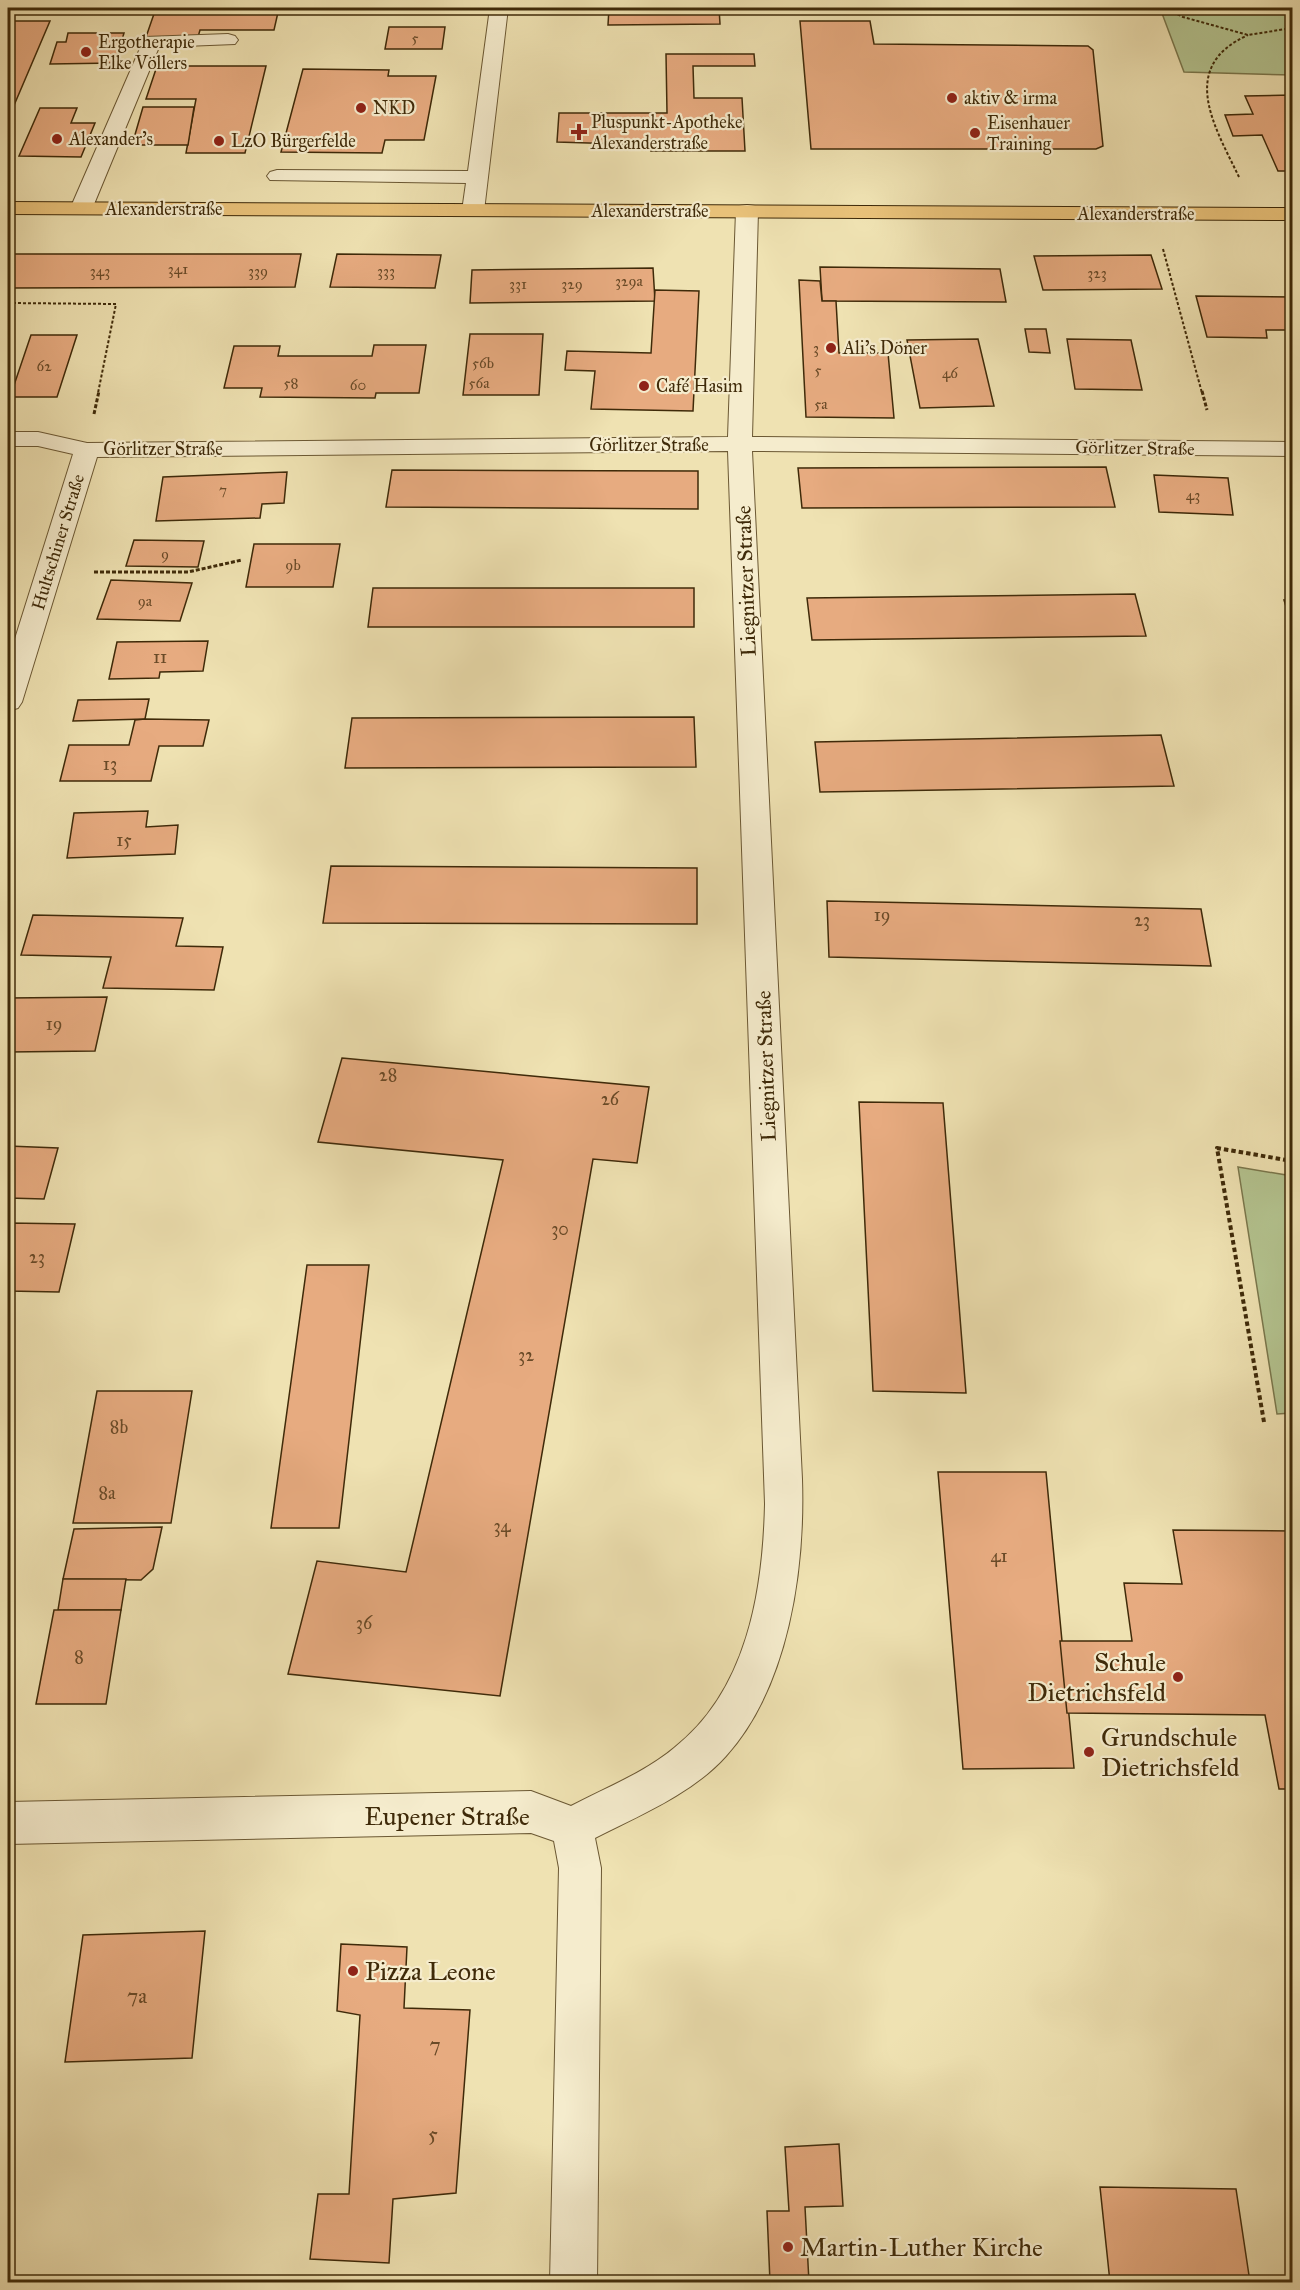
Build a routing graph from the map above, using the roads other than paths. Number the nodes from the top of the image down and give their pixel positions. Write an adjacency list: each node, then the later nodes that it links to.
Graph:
1 (499, 8): 4 (street)
2 (228, 40): 6 (street)
3 (277, 176): 4 (street)
4 (477, 177): 7 (street)
5 (8, 208): 6 (main road, Alexanderstraße)
6 (81, 209): 7 (main road, Alexanderstraße)
7 (472, 211): 8 (main road, Alexanderstraße)
8 (747, 211): 9 (main road, Alexanderstraße); 11 (street, Liegnitzer Straße)
9 (1293, 214)
10 (8, 439): 13 (street, Görlitzer Straße)
11 (740, 444): 12 (street, Görlitzer Straße); 13 (street, Görlitzer Straße); 16 (street, Liegnitzer Straße)
12 (1293, 449)
13 (87, 450): 14 (street, Hultschiner Straße)
14 (10, 685)
15 (8, 1823): 16 (street, Eupener Straße)
16 (572, 1827): 17 (street)
17 (573, 2283)

